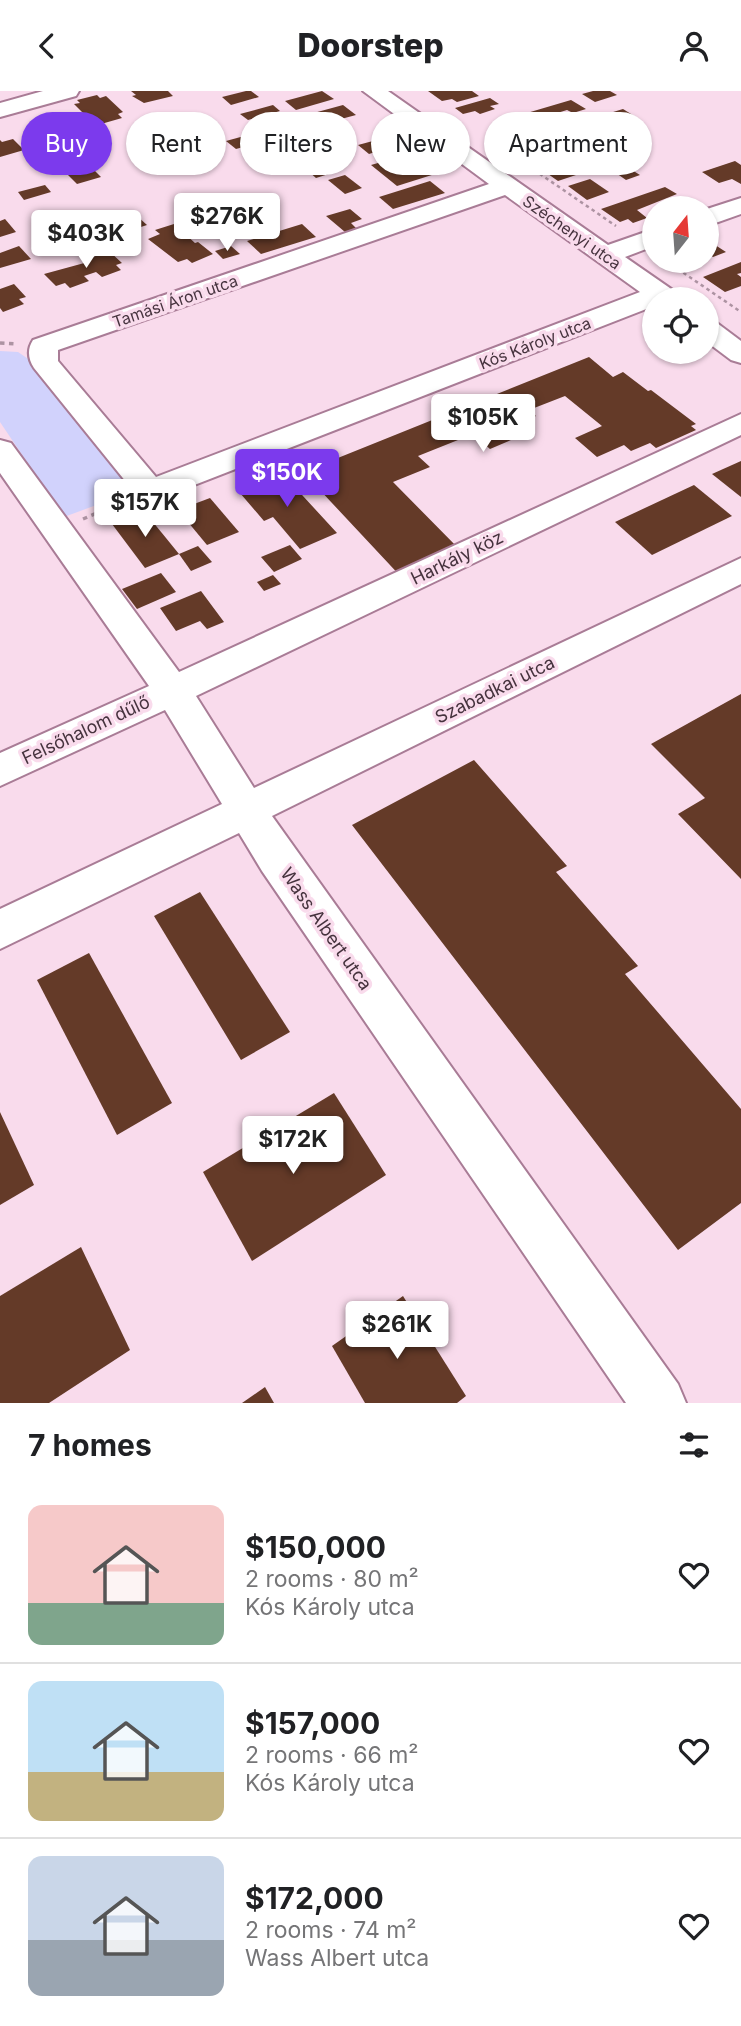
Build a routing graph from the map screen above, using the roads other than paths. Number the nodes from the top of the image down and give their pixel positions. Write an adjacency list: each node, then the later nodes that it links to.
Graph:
1 (68, 91): 3 (street)
2 (374, 91): 4 (street, Széchenyi utca)
3 (0, 110)
4 (507, 186): 8 (street, Széchenyi utca); 15 (street, Tamási Áron utca)
5 (741, 205): 6 (street)
6 (719, 213)
7 (642, 242): 8 (street)
8 (605, 255): 9 (street, Széchenyi utca)
9 (650, 287)
10 (642, 305): 15 (street, Kós Károly utca)
11 (719, 338): 12 (street)
12 (741, 354)
13 (741, 423): 17 (street, Harkály köz)
14 (0, 450): 17 (street, Wass Albert utca)
15 (150, 491)
16 (741, 570): 19 (street, Szabadkai utca)
17 (173, 691): 18 (street, Felsőhalom dűlő); 19 (street, Wass Albert utca)
18 (0, 770)
19 (249, 810): 20 (street, Szabadkai utca); 21 (street, Wass Albert utca)
20 (0, 930)
21 (659, 1403)

